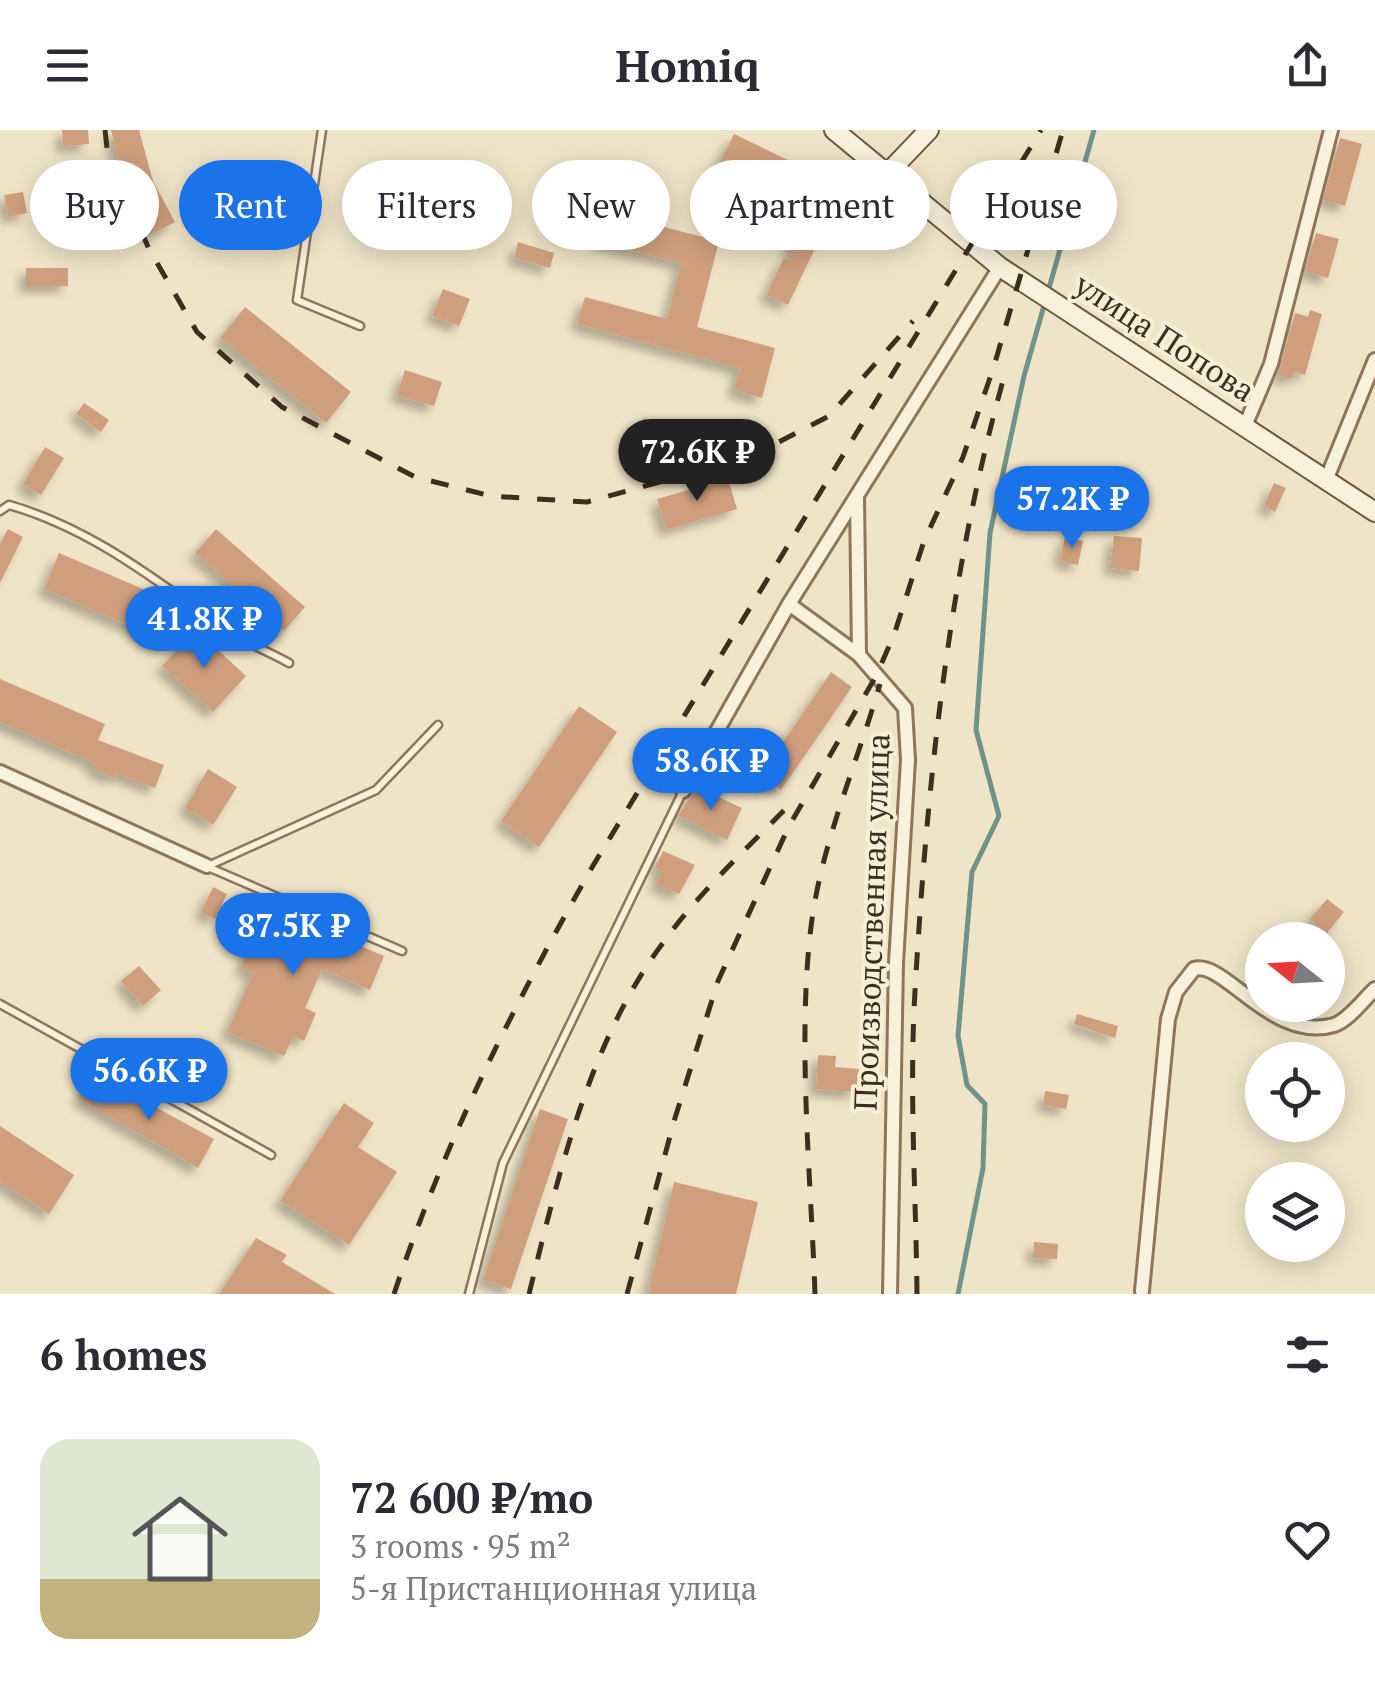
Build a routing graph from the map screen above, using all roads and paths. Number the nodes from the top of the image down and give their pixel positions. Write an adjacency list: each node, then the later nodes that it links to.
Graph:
1 (322, 130): 9 (lane)
2 (834, 130): 5 (street, улица Попова)
3 (929, 130): 6 (street)
4 (1331, 130): 11 (street)
5 (867, 160)
6 (900, 160)
7 (930, 212): 8 (street, улица Попова)
8 (1000, 267): 11 (street, улица Попова); 13 (street)
9 (360, 326)
10 (1375, 360): 12 (street)
11 (1245, 426): 12 (street, улица Попова)
12 (1327, 478): 15 (street, улица Попова)
13 (856, 494): 16 (street); 17 (street)
14 (0, 511): 18 (lane)
15 (1375, 512)
16 (789, 604): 17 (street, Производственная улица); 21 (street)
17 (859, 654): 29 (street, Производственная улица)
18 (289, 663)
19 (438, 725): 22 (lane)
20 (0, 772): 22 (street)
21 (683, 791): 28 (lane)
22 (207, 866): 23 (lane)
23 (402, 951)
24 (1375, 989): 27 (street)
25 (0, 1004): 26 (lane)
26 (271, 1155)
27 (1142, 1291)
28 (469, 1294)
29 (890, 1294)

